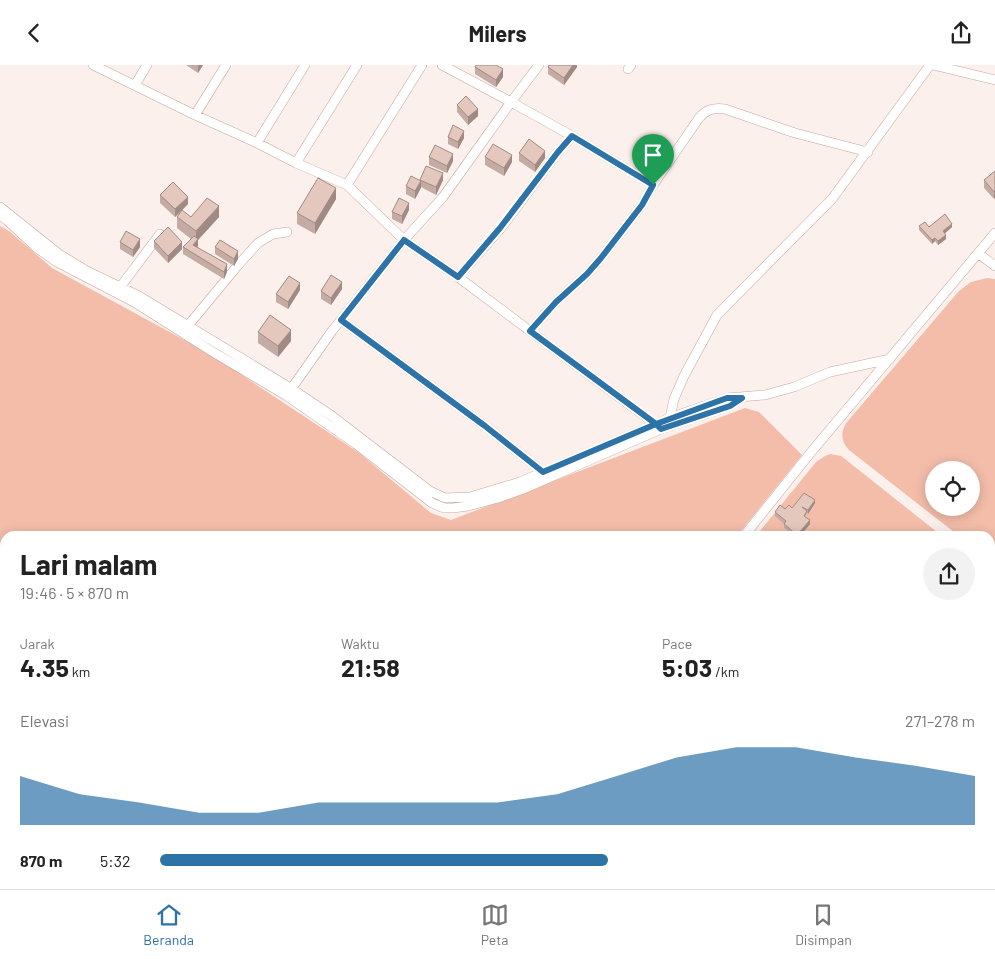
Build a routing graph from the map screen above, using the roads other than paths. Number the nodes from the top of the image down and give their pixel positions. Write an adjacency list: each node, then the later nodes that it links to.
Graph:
1 (93, 65): 11 (street)
2 (147, 65): 11 (street)
3 (226, 65): 13 (street)
4 (305, 65): 15 (street)
5 (357, 65): 17 (street)
6 (422, 65): 18 (street)
7 (442, 65): 12 (street)
8 (539, 65): 12 (street)
9 (932, 65): 10 (street); 16 (street)
10 (995, 80)
11 (135, 85): 13 (street)
12 (510, 102): 14 (street); 25 (street)
13 (195, 115): 15 (street)
14 (572, 136): 19 (street); 28 (street)
15 (257, 143): 17 (street)
16 (868, 151): 19 (street); 35 (street)
17 (296, 163): 18 (street)
18 (347, 185): 25 (street)
19 (653, 185): 32 (street)
20 (0, 207): 29 (street)
21 (0, 215): 31 (street)
22 (288, 233): 31 (street)
23 (995, 233): 26 (street)
24 (160, 234): 29 (street)
25 (404, 240): 28 (street); 30 (street)
26 (979, 254): 27 (street); 33 (street)
27 (995, 266)
28 (458, 277): 32 (street)
29 (122, 286): 31 (street)
30 (341, 320): 34 (street); 37 (street)
31 (185, 329): 34 (street)
32 (530, 331): 36 (street)
33 (890, 359): 35 (street); 38 (street)
34 (289, 392): 36 (street); 37 (street)
35 (671, 421): 36 (street)
36 (658, 426): 37 (street)
37 (543, 472)
38 (748, 531)

